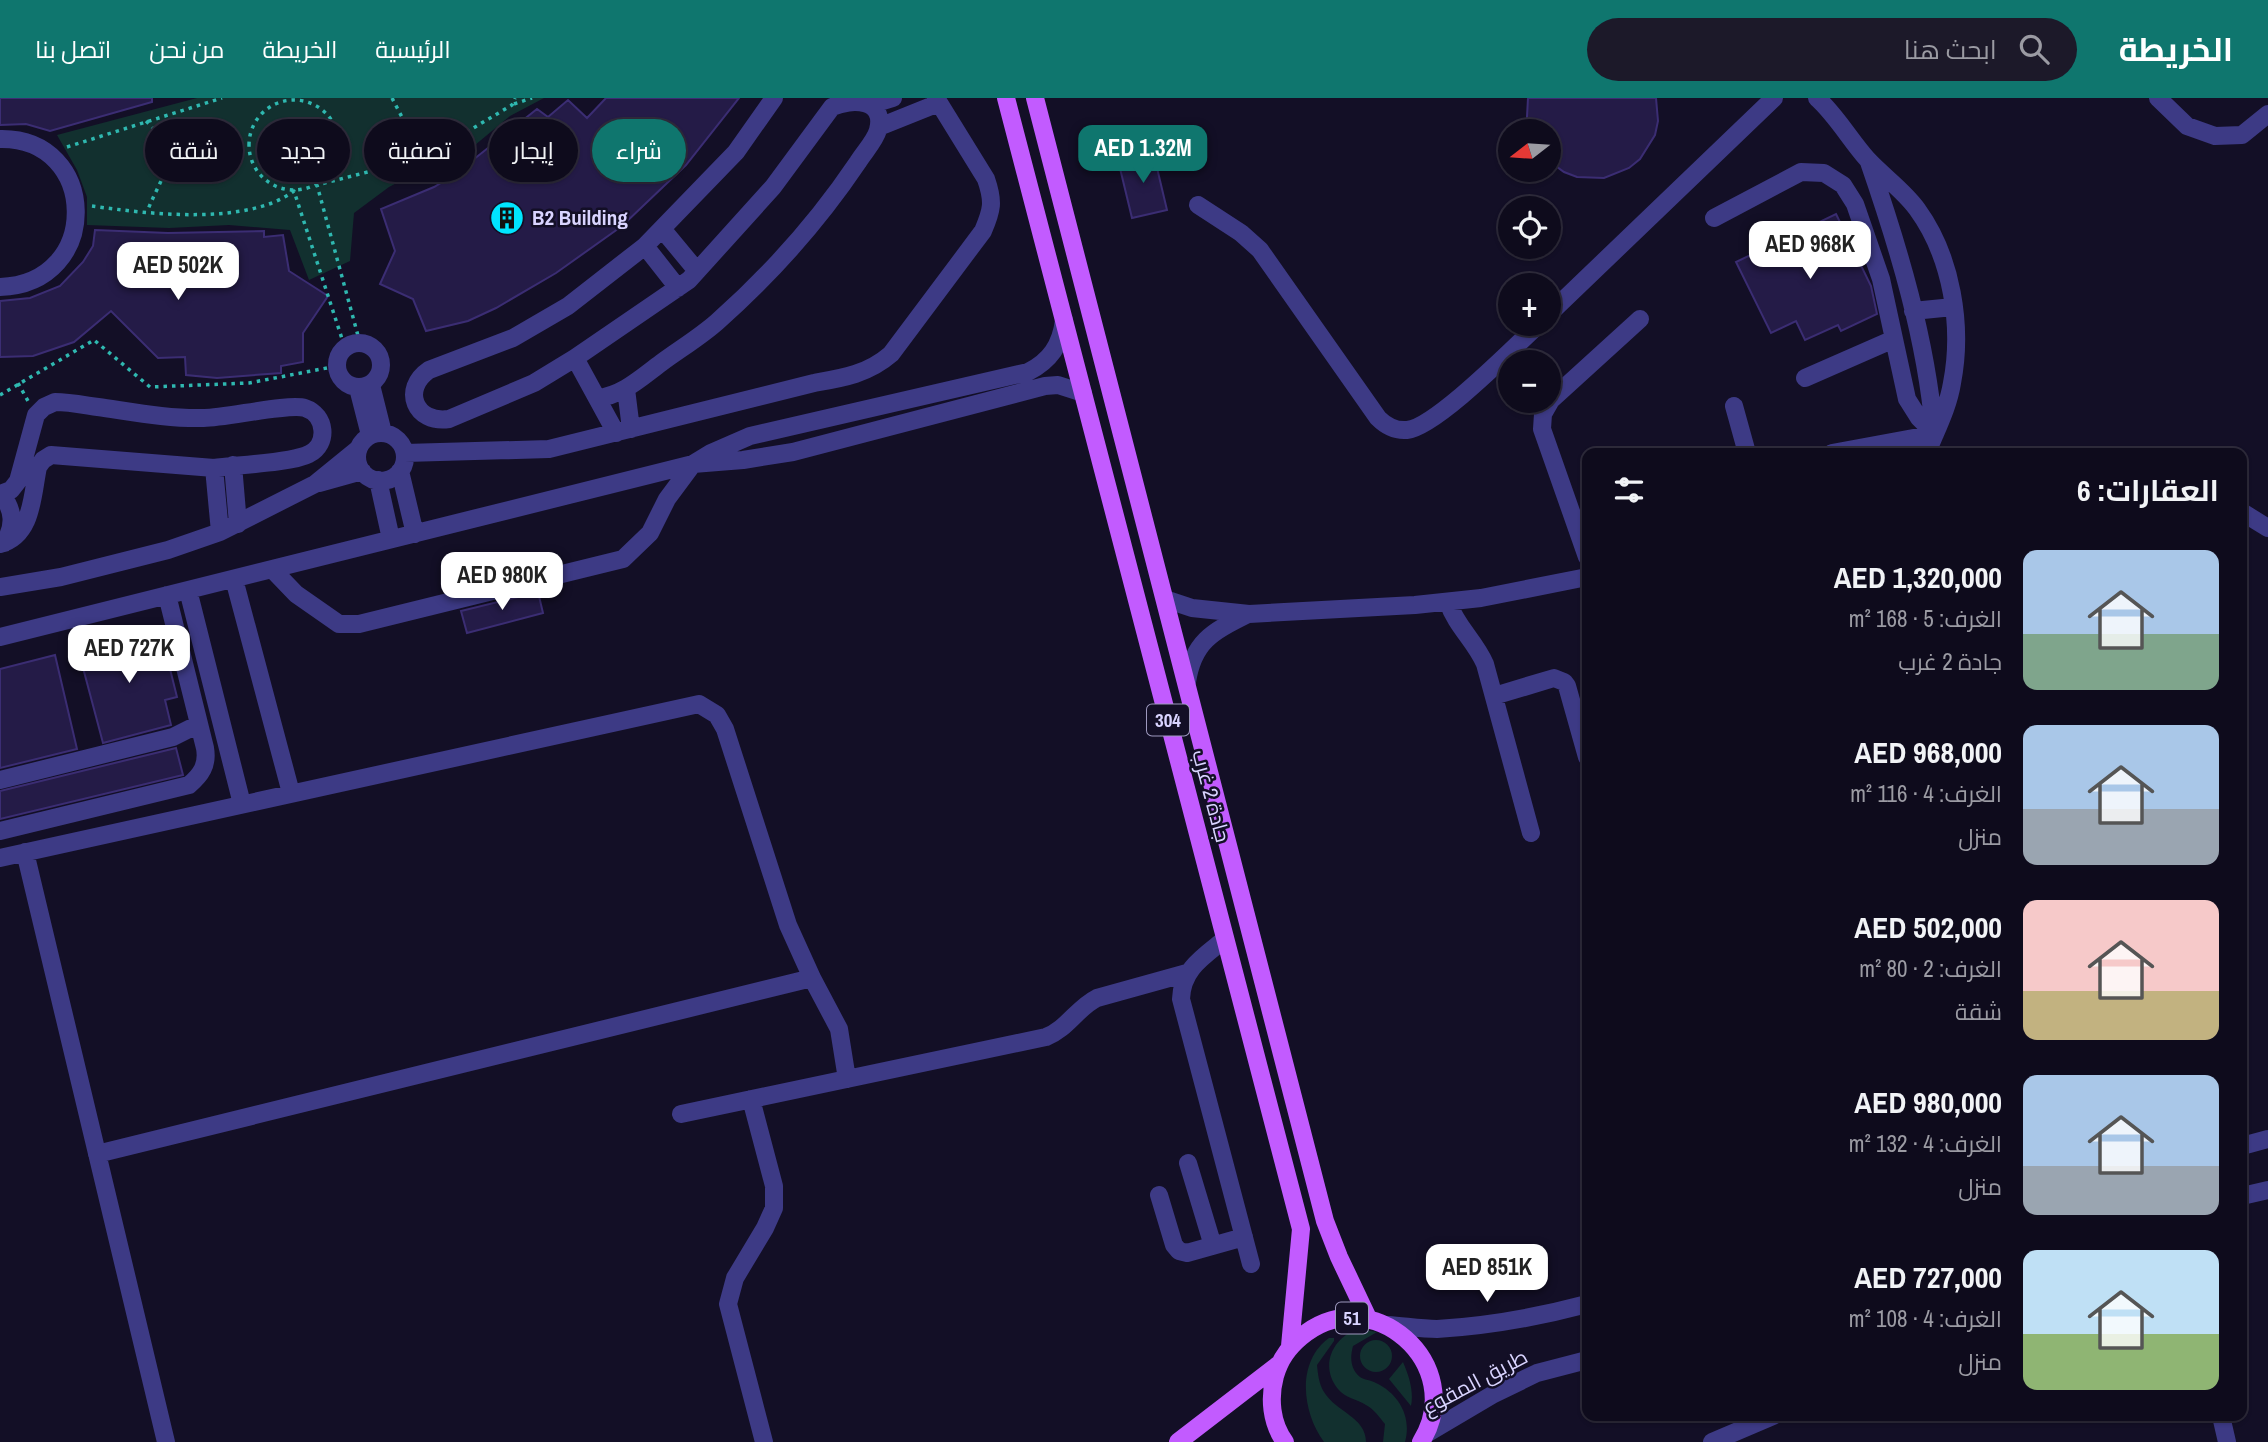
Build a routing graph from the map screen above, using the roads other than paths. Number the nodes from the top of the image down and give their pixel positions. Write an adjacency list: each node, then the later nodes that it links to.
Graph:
1 (774, 98): 17 (street)
2 (892, 98): 9 (street)
3 (1006, 98): 26 (main road, جادة 2 غرب / 304)
4 (1035, 98): 68 (main road, جادة 2 غرب / 304)
5 (1774, 98): 22 (street)
6 (1817, 98): 14 (street)
7 (2158, 98): 11 (street)
8 (937, 100): 12 (street); 38 (street)
9 (865, 101): 10 (street); 12 (street)
10 (832, 102): 19 (street)
11 (2268, 114)
12 (879, 127): 33 (street)
13 (0, 139): 20 (street)
14 (1869, 160): 23 (street); 24 (street)
15 (1198, 205): 27 (street)
16 (1714, 218): 28 (street)
17 (663, 230): 18 (street); 19 (street)
18 (645, 246): 21 (street); 29 (street)
19 (697, 271): 21 (street)
20 (0, 287)
21 (678, 288): 29 (street)
22 (1561, 302)
23 (1953, 307): 24 (street); 39 (street)
24 (1913, 310): 39 (street)
25 (1640, 319): 60 (street)
26 (1064, 320): 31 (street); 34 (main road, جادة 2 غرب / 304)
27 (1526, 336)
28 (1894, 339): 30 (street); 39 (street)
29 (575, 359): 35 (street)
30 (1805, 377)
31 (1030, 380): 34 (street); 37 (street); 42 (street)
32 (365, 386): 32 (street); 41 (street)
33 (626, 389): 35 (street); 38 (street)
34 (1083, 393): 83 (main road, جادة 2 غرب / 304)
35 (597, 398): 38 (street)
36 (1734, 406): 43 (street)
37 (811, 423): 42 (street); 48 (street)
38 (624, 431): 47 (street)
39 (1934, 434): 44 (street); 45 (street)
40 (31, 436): 46 (street); 49 (street); 53 (street)
41 (370, 439): 47 (street); 51 (street); 52 (street)
42 (818, 446): 48 (street)
43 (1746, 448)
44 (1859, 448)
45 (1929, 448)
46 (47, 457): 50 (street); 61 (street)
47 (402, 462): 51 (street); 58 (street)
48 (693, 464): 58 (street); 62 (street)
49 (233, 466): 50 (street); 55 (street)
50 (214, 468): 57 (street)
51 (370, 476): 52 (street); 59 (street)
52 (315, 484): 55 (street)
53 (0, 494): 61 (street)
54 (2247, 515): 56 (street)
55 (238, 524): 57 (street)
56 (2268, 528)
57 (220, 532): 65 (street)
58 (415, 534): 59 (street)
59 (391, 539): 62 (street)
60 (1582, 543)
61 (2, 544)
62 (272, 569): 64 (street)
63 (1582, 578): 69 (street)
64 (234, 579): 66 (street); 77 (street)
65 (0, 587)
66 (188, 590): 67 (street); 78 (street)
67 (167, 596): 71 (street); 74 (street)
68 (1165, 599): 70 (street); 72 (main road, جادة 2 غرب / 304)
69 (1448, 603): 70 (street); 73 (street)
70 (1250, 614): 72 (street)
71 (0, 637)
72 (1187, 682): 100 (main road, جادة 2 غرب / 304)
73 (1494, 696): 75 (street); 80 (street)
74 (199, 723): 76 (street); 79 (street)
75 (1582, 741)
76 (0, 780)
77 (291, 793): 78 (street); 85 (street)
78 (242, 804): 81 (street)
79 (0, 831)
80 (1531, 833)
81 (26, 852): 82 (street); 91 (street)
82 (0, 858)
83 (1226, 939): 84 (street); 102 (main road, جادة 2 غرب / 304)
84 (1187, 973): 86 (street); 96 (street)
85 (811, 978): 86 (street); 91 (street)
86 (847, 1079): 87 (street)
87 (751, 1099): 88 (street); 109 (street)
88 (681, 1114)
89 (2268, 1139): 90 (street)
90 (2247, 1145)
91 (97, 1154): 108 (street)
92 (1188, 1163): 97 (street)
93 (2268, 1190): 95 (street)
94 (1159, 1195): 97 (street)
95 (2247, 1195)
96 (1244, 1237): 97 (street); 98 (street)
97 (1213, 1246)
98 (1251, 1265)
99 (1582, 1305): 101 (street, طريق المقوع / 51)
100 (1368, 1318): 101 (main road, 51); 102 (main road, 51)
101 (1388, 1325): 107 (main road, 51)
102 (1290, 1346): 104 (main road, 51)
103 (1582, 1361): 107 (street, طريق المقوع / 51)
104 (1278, 1365): 110 (main road, 51); 111 (main road, 51)
105 (1761, 1421): 112 (street)
106 (2222, 1421): 113 (street)
107 (1423, 1439)
108 (166, 1442)
109 (764, 1442)
110 (1178, 1442)
111 (1285, 1442)
112 (1712, 1442)
113 (2227, 1442)

